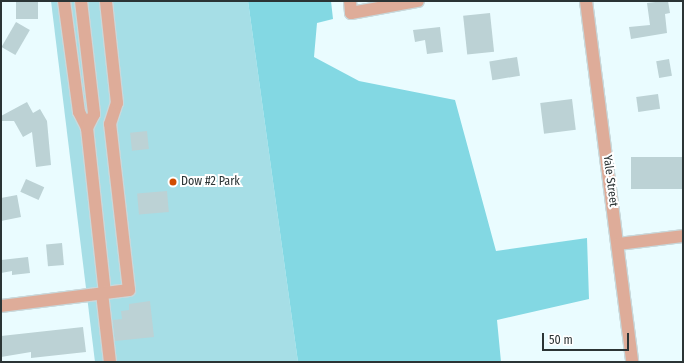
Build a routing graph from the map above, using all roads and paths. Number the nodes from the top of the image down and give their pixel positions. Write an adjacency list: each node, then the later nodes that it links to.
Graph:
1 (64, 1): 7 (street)
2 (81, 1): 7 (street)
3 (106, 1): 10 (street)
4 (418, 1): 6 (street)
5 (586, 1): 9 (street, Yale Street)
6 (350, 7)
7 (87, 128): 10 (street)
8 (683, 236): 9 (street)
9 (618, 244): 13 (street, Yale Street)
10 (104, 293): 11 (street); 12 (street)
11 (1, 306)
12 (110, 362)
13 (632, 362)

